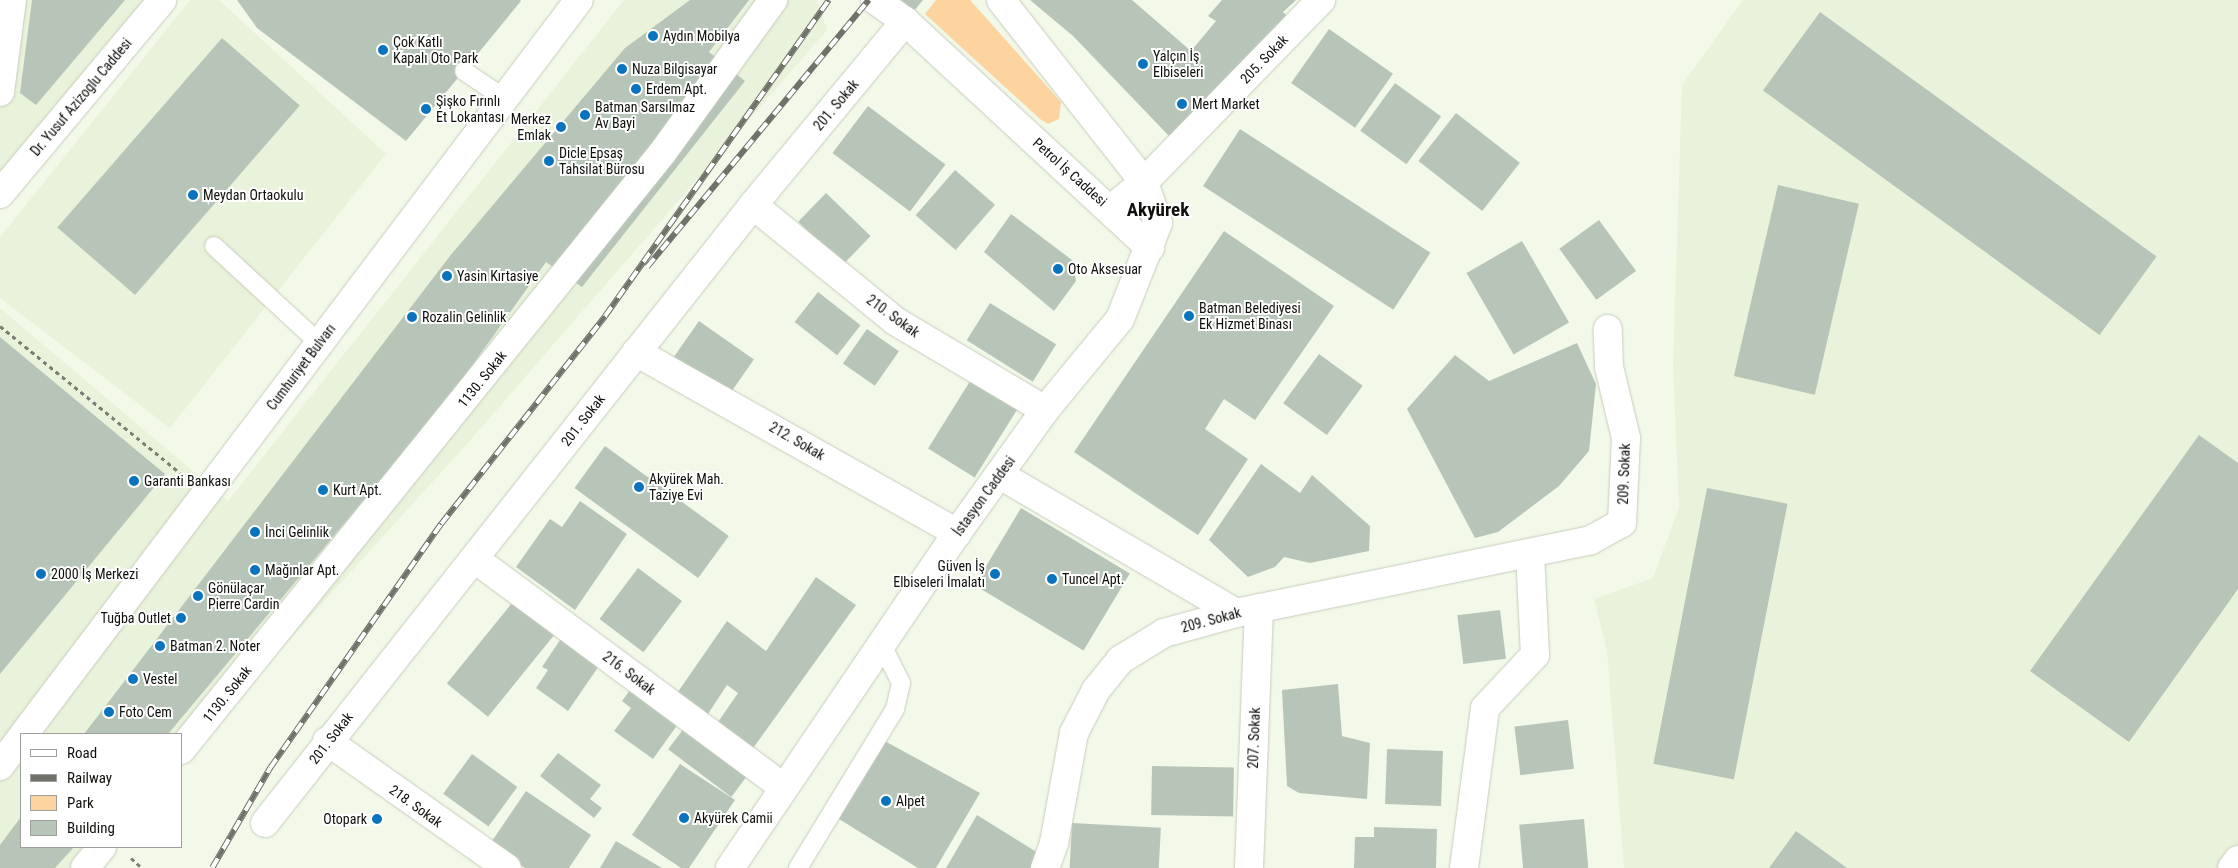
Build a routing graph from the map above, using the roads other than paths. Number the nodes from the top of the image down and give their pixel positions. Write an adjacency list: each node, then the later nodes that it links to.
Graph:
1 (12, 0): 10 (street)
2 (162, 0): 13 (street, Dr. Yusuf Azizoglu Caddesi)
3 (773, 0): 31 (street, 1130. Sokak)
4 (875, 0): 8 (street, Petrol İş Caddesi)
5 (1321, 0): 12 (street, 205. Sokak)
6 (1004, 1): 12 (street)
7 (573, 2): 11 (street, Cumhuriyet Bulvarı)
8 (905, 22): 14 (street, 201. Sokak); 15 (street, Petrol İş Caddesi)
9 (464, 71): 11 (lane)
10 (0, 92)
11 (504, 98): 19 (street, Cumhuriyet Bulvarı)
12 (1144, 182): 15 (street, 205. Sokak); 17 (street)
13 (0, 194)
14 (753, 205): 20 (street, 201. Sokak); 21 (street, 210. Sokak)
15 (1111, 210): 17 (street, Petrol İş Caddesi)
16 (214, 246): 19 (lane)
17 (1150, 248): 21 (street, İstasyon Caddesi)
18 (1608, 329): 24 (street, 209. Sokak)
19 (319, 343): 28 (street, Cumhuriyet Bulvarı)
20 (636, 352): 23 (street, 212. Sokak); 25 (street, 201. Sokak)
21 (1045, 410): 22 (street, İstasyon Caddesi)
22 (1000, 475): 23 (street, İstasyon Caddesi); 26 (street)
23 (957, 533): 27 (street, İstasyon Caddesi)
24 (1530, 553): 26 (street, 209. Sokak); 43 (street)
25 (475, 558): 30 (street, 201. Sokak); 33 (street, 216. Sokak)
26 (1248, 611): 41 (street, 209. Sokak); 42 (street, 207. Sokak)
27 (882, 646): 33 (street, İstasyon Caddesi); 40 (lane)
28 (25, 733)
29 (20, 739): 32 (street)
30 (328, 741): 34 (street, 201. Sokak); 38 (street, 218. Sokak)
31 (182, 749)
32 (0, 764)
33 (783, 787): 39 (street, İstasyon Caddesi)
34 (265, 823)
35 (101, 848): 37 (street)
36 (2238, 860): 44 (street)
37 (85, 868)
38 (507, 868)
39 (730, 868)
40 (798, 868)
41 (1044, 868)
42 (1249, 868)
43 (1464, 868)
44 (2232, 868)

